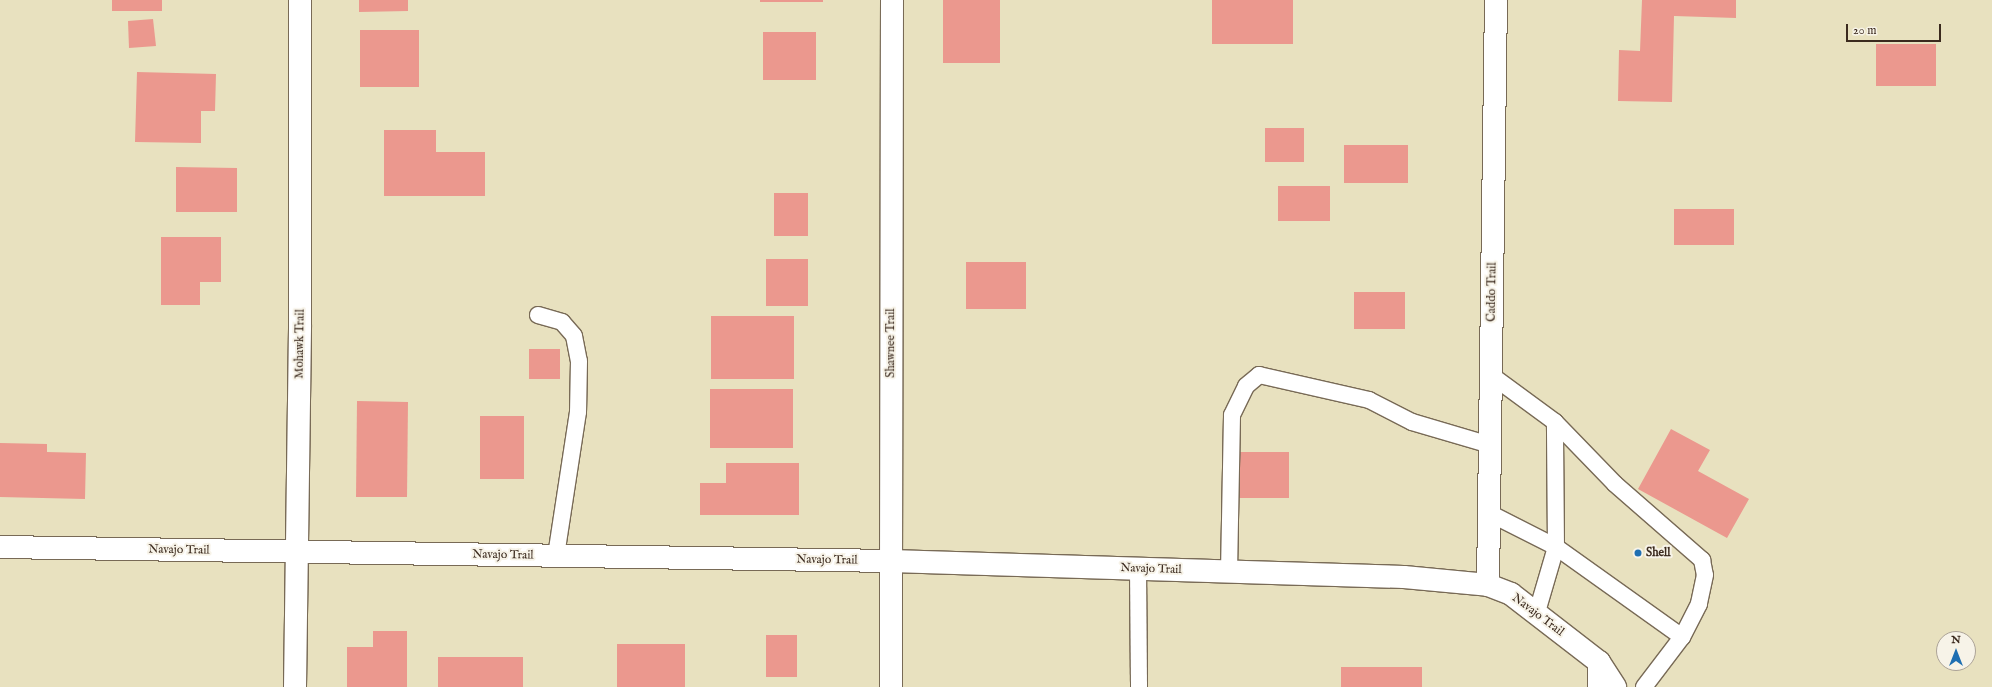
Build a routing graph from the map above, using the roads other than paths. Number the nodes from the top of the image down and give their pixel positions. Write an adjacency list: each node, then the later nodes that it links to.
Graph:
1 (300, 0): 11 (street, Mohawk Trail)
2 (892, 0): 13 (street, Shawnee Trail)
3 (1496, 0): 5 (street, Caddo Trail)
4 (538, 315): 12 (lane)
5 (1491, 375): 6 (lane); 7 (street, Caddo Trail)
6 (1555, 422): 10 (lane); 18 (lane)
7 (1490, 445): 8 (street, Caddo Trail); 15 (lane)
8 (1489, 513): 10 (lane); 16 (street, Caddo Trail)
9 (0, 547): 11 (street, Navajo Trail)
10 (1556, 547): 17 (lane); 18 (lane)
11 (296, 552): 12 (street, Navajo Trail); 20 (street, Mohawk Trail)
12 (556, 556): 13 (street, Navajo Trail)
13 (891, 561): 14 (street, Navajo Trail); 21 (street, Shawnee Trail)
14 (1138, 569): 15 (street, Navajo Trail); 22 (lane)
15 (1229, 572): 16 (street, Navajo Trail)
16 (1488, 585): 17 (street, Navajo Trail)
17 (1537, 612): 19 (street, Navajo Trail)
18 (1682, 637): 25 (lane)
19 (1599, 662): 23 (street); 24 (street, Navajo Trail)
20 (295, 687)
21 (891, 687)
22 (1139, 687)
23 (1599, 687)
24 (1615, 687)
25 (1644, 687)

